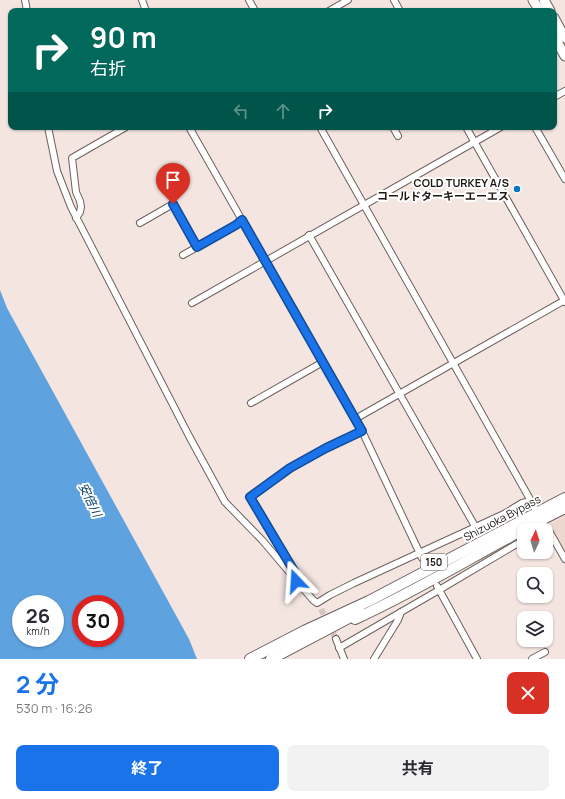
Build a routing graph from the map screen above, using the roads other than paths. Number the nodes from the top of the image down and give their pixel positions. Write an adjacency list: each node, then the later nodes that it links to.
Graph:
1 (348, 0): 2 (street)
2 (334, 8)
3 (557, 24): 4 (main road)
4 (562, 35): 5 (main road)
5 (565, 56)
6 (49, 130): 18 (street)
7 (121, 130): 18 (street)
8 (191, 130): 19 (street)
9 (322, 130): 17 (street)
10 (395, 130): 14 (street)
11 (468, 130): 15 (street)
12 (496, 130): 15 (street)
13 (537, 130): 16 (street)
14 (398, 136)
15 (474, 142): 17 (street); 25 (street)
16 (565, 179)
17 (364, 204): 21 (street); 28 (street)
18 (76, 218): 43 (street)
19 (242, 220): 22 (street); 24 (street)
20 (140, 223): 22 (street)
21 (309, 235): 24 (street); 29 (street)
22 (197, 247): 23 (street)
23 (183, 255)
24 (265, 261): 26 (street); 27 (street)
25 (564, 301): 28 (street)
26 (192, 303)
27 (323, 362): 30 (street); 31 (street)
28 (453, 363): 29 (street); 34 (street)
29 (399, 394): 31 (street); 38 (street)
30 (251, 403)
31 (356, 419): 32 (street)
32 (362, 431): 40 (street); 43 (street)
33 (565, 497): 37 (highway, 150); 42 (highway, Shizuoka Bypass / 150)
34 (531, 501): 37 (street); 38 (street)
35 (565, 504): 42 (highway, Shizuoka Bypass / 150)
36 (565, 508): 37 (highway, 150)
37 (542, 522): 41 (street); 46 (highway, 150); 46 (highway, 150)
38 (476, 528): 40 (street)
39 (517, 544): 44 (street)
40 (421, 555): 43 (street)
41 (565, 559)
42 (452, 560): 46 (highway, 150)
43 (296, 581)
44 (438, 588): 45 (street); 54 (street)
45 (401, 612): 48 (street); 53 (street)
46 (306, 635): 50 (highway, 150); 51 (highway, 150)
47 (336, 639): 48 (street)
48 (339, 648): 52 (street)
49 (545, 652): 55 (street)
50 (250, 659)
51 (271, 659)
52 (344, 659)
53 (374, 659)
54 (477, 659)
55 (532, 659)

